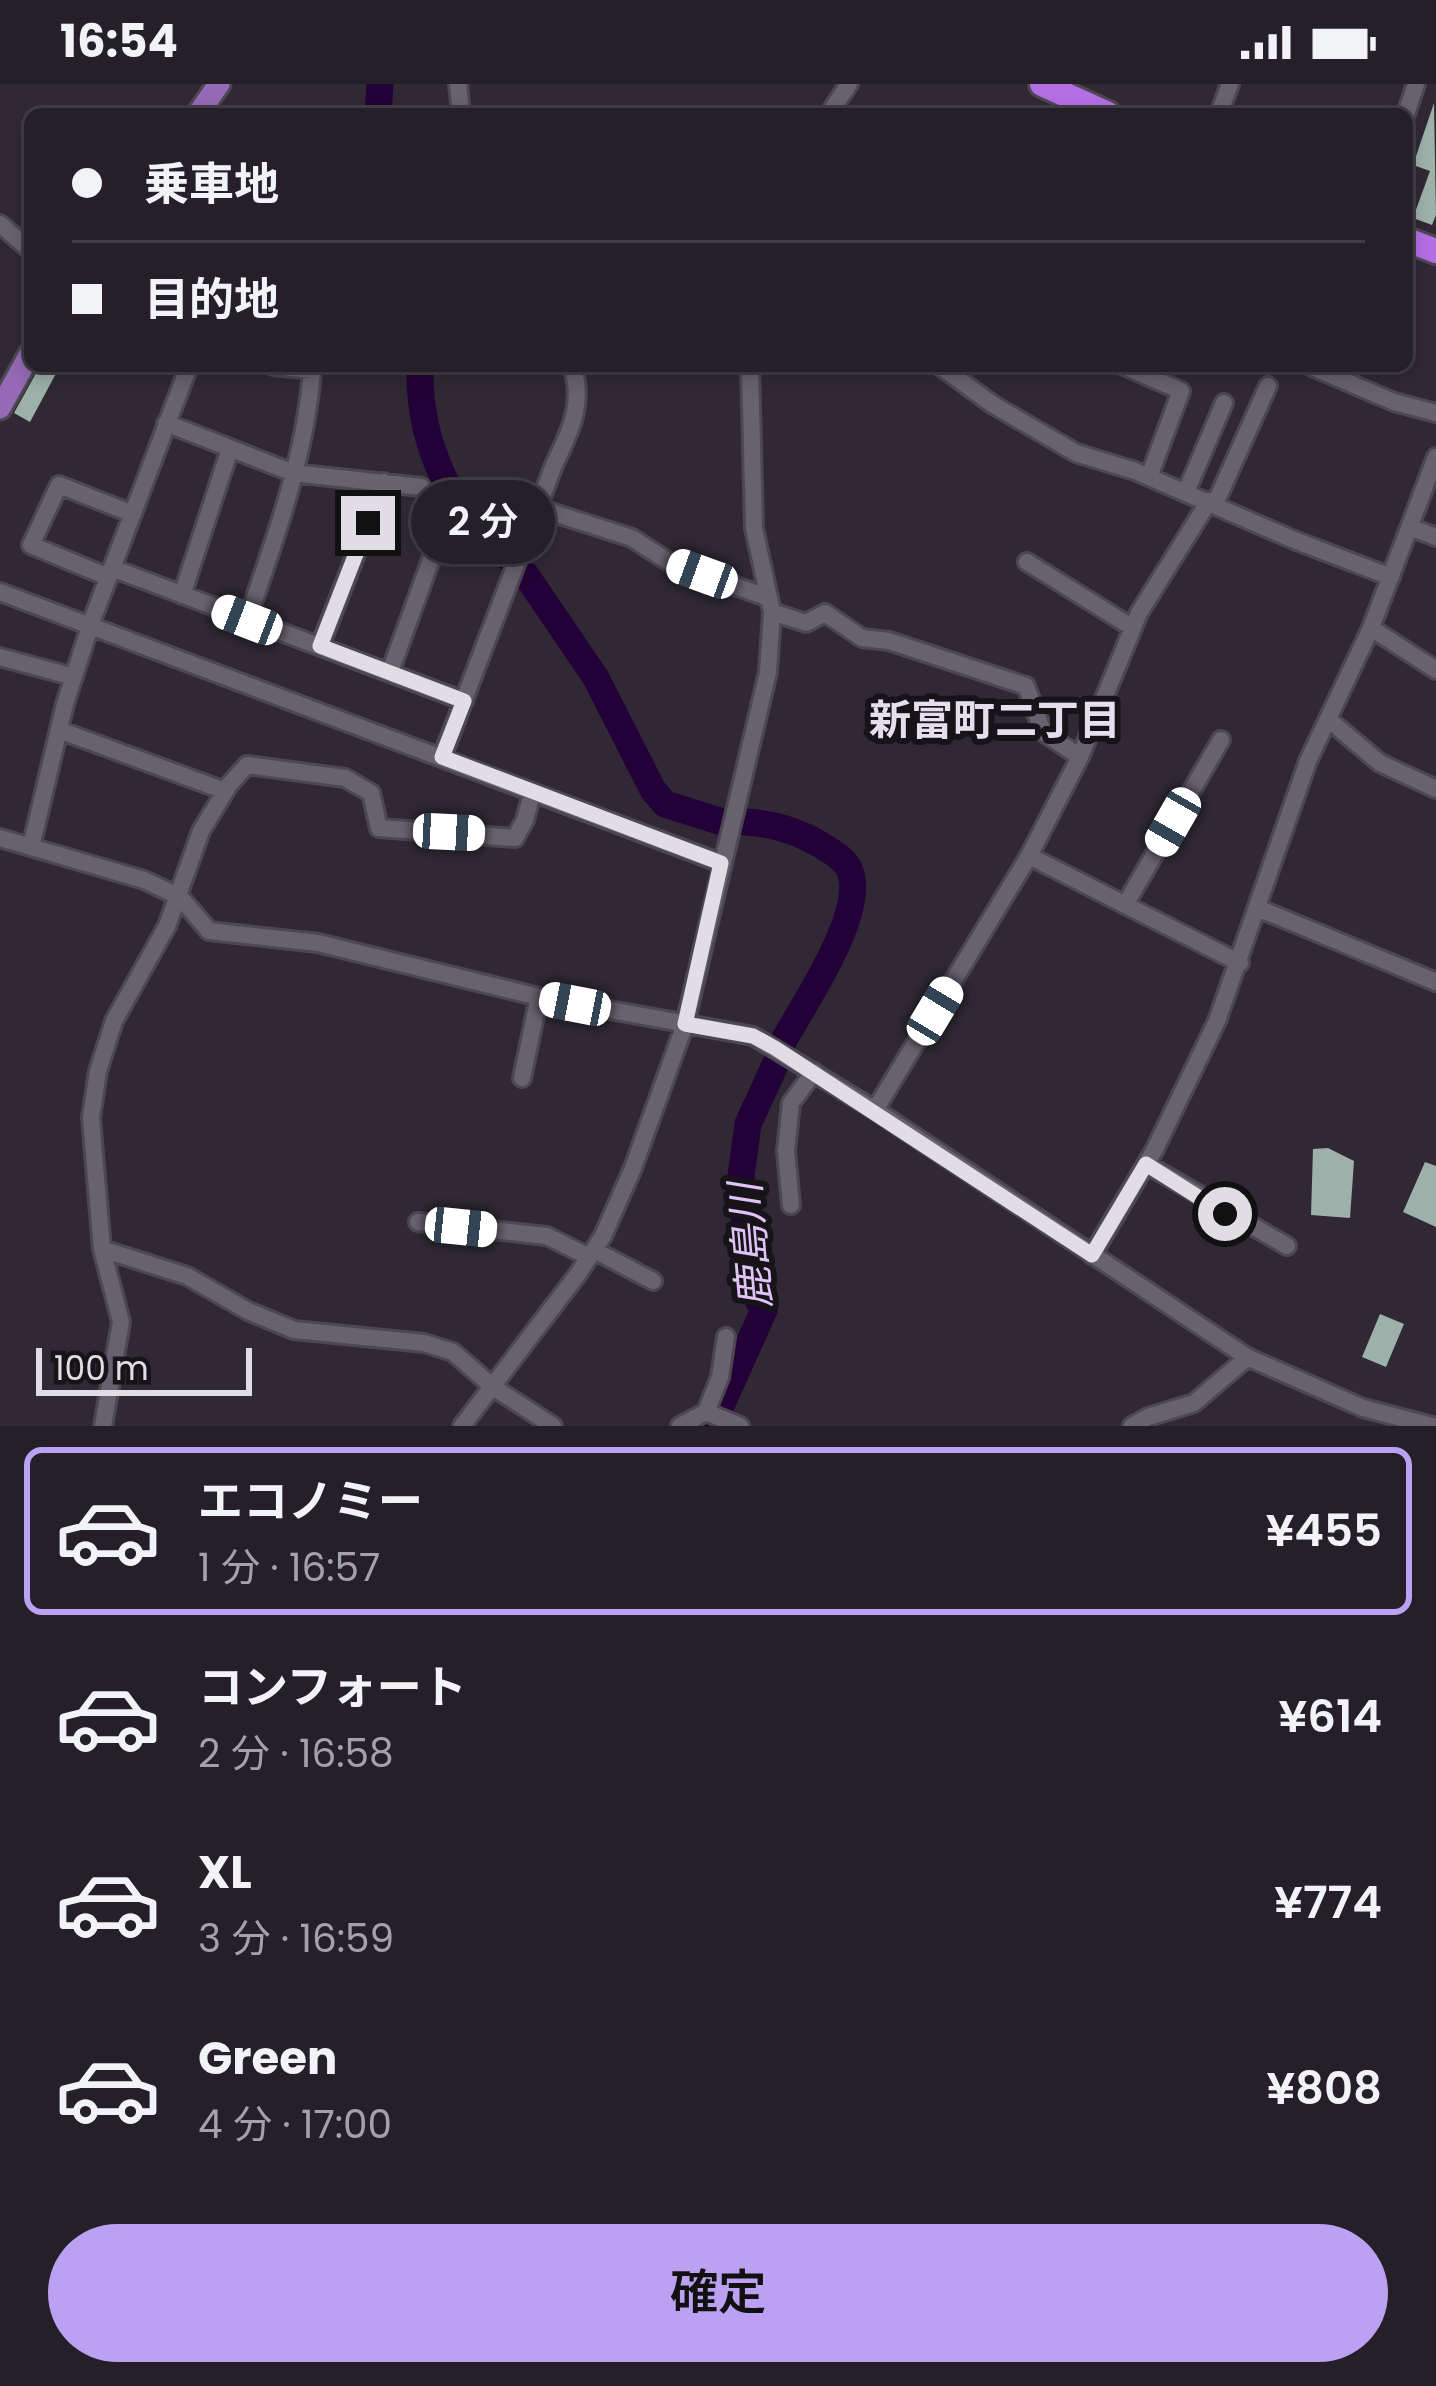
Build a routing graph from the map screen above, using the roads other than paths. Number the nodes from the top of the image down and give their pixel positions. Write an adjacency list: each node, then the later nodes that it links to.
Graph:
1 (1042, 84): 2 (highway)
2 (1095, 108)
3 (0, 224): 4 (street)
4 (24, 245)
5 (24, 365): 15 (main road)
6 (187, 372): 17 (street)
7 (312, 372): 20 (street)
8 (574, 372): 25 (street)
9 (750, 372): 34 (street)
10 (948, 372): 21 (street)
11 (1138, 372): 21 (street)
12 (1324, 372): 16 (street)
13 (1268, 386): 24 (street)
14 (1224, 403): 23 (street)
15 (0, 408)
16 (1436, 413)
17 (166, 423): 18 (street); 26 (street)
18 (230, 449): 20 (street); 33 (street)
19 (1436, 457): 27 (street)
20 (293, 473): 22 (street); 35 (street)
21 (1149, 477): 23 (street)
22 (384, 482): 39 (street); 42 (street)
23 (1186, 492): 24 (street)
24 (1212, 503): 31 (street); 37 (street)
25 (538, 508): 34 (street); 44 (street)
26 (133, 514): 30 (street); 30 (street)
27 (1410, 527): 28 (street); 31 (street)
28 (1436, 537)
29 (1027, 562): 37 (street)
30 (110, 573): 33 (street); 36 (street)
31 (1390, 577): 38 (street)
32 (0, 592): 36 (street)
33 (182, 595): 35 (street)
34 (770, 605): 49 (street); 56 (street)
35 (247, 620): 39 (street)
36 (91, 623): 43 (street); 48 (street)
37 (1133, 628): 49 (street)
38 (1371, 628): 41 (street); 45 (street)
39 (320, 646): 42 (street)
40 (0, 657): 43 (street)
41 (1436, 670)
42 (390, 672): 44 (street)
43 (74, 677): 46 (street)
44 (464, 701): 48 (street)
45 (1329, 720): 50 (street); 59 (street)
46 (59, 730): 51 (street); 54 (street)
47 (1221, 740): 58 (street)
48 (442, 757): 52 (street)
49 (1080, 757): 55 (street)
50 (1436, 789)
51 (225, 791): 52 (street); 57 (street)
52 (532, 793): 56 (street)
53 (0, 838): 54 (street)
54 (31, 847): 57 (street)
55 (1029, 856): 58 (street); 66 (street)
56 (721, 863): 63 (street)
57 (180, 896): 62 (street); 71 (street)
58 (1125, 905): 60 (street)
59 (1260, 909): 60 (street); 61 (street)
60 (1240, 964): 67 (street)
61 (1436, 982)
62 (539, 997): 63 (street); 65 (street)
63 (685, 1024): 64 (street); 72 (street)
64 (814, 1072): 66 (street); 68 (street)
65 (522, 1078)
66 (875, 1110): 73 (street)
67 (1146, 1164): 70 (street); 73 (street)
68 (791, 1205)
69 (418, 1222): 72 (street)
70 (1287, 1246)
71 (102, 1249): 77 (street); 79 (street)
72 (592, 1254): 74 (street); 77 (street)
73 (1092, 1255): 76 (street)
74 (653, 1281)
75 (726, 1337): 78 (street)
76 (1248, 1357): 83 (street); 84 (street)
77 (493, 1388): 80 (street); 81 (street)
78 (692, 1419): 82 (street)
79 (103, 1426)
80 (462, 1426)
81 (553, 1426)
82 (740, 1426)
83 (1132, 1426)
84 (1432, 1426)

